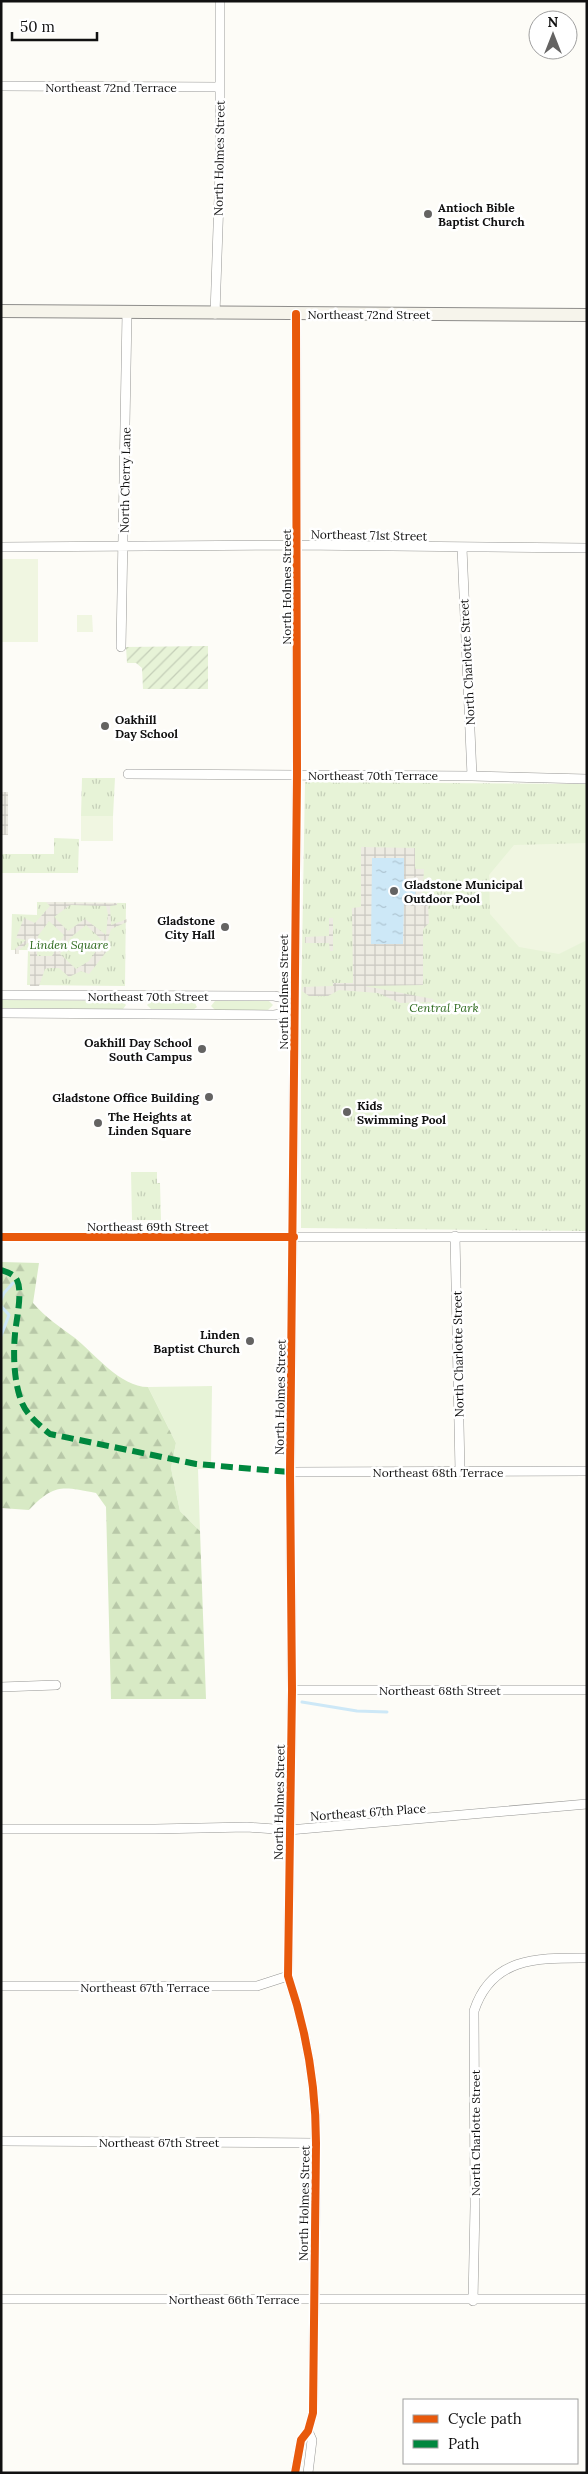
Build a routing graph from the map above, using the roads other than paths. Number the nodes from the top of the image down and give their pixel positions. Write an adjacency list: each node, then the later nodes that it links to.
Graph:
1 (220, 1): 3 (street, North Holmes Street)
2 (1, 86): 3 (street, Northeast 72nd Terrace)
3 (220, 87): 6 (street, North Holmes Street)
4 (1, 312): 5 (main road, Northeast 72nd Street)
5 (127, 313): 6 (main road, Northeast 72nd Street); 11 (street, North Cherry Lane)
6 (215, 314): 7 (main road, Northeast 72nd Street)
7 (296, 314): 8 (main road, Northeast 72nd Street); 9 (street, North Holmes Street)
8 (587, 315)
9 (297, 545): 11 (street, Northeast 71st Street); 12 (street, Northeast 71st Street); 16 (street, North Holmes Street)
10 (1, 547): 11 (street, Northeast 71st Street)
11 (124, 548): 14 (street, North Cherry Lane)
12 (462, 548): 13 (street, Northeast 71st Street); 17 (street, North Charlotte Street)
13 (587, 548)
14 (121, 647)
15 (128, 774): 16 (street, Northeast 70th Terrace)
16 (297, 774): 17 (street, Northeast 70th Terrace); 20 (street, North Holmes Street)
17 (472, 776): 18 (street, Northeast 70th Terrace)
18 (587, 779)
19 (1, 996): 20 (street, Northeast 70th Street)
20 (294, 1000): 21 (street, North Holmes Street)
21 (294, 1012): 22 (street, Northeast 70th Street); 25 (street, North Holmes Street)
22 (1, 1013)
23 (455, 1236): 25 (street, Northeast 69th Street); 26 (street, Northeast 69th Street); 27 (street, North Charlotte Street)
24 (1, 1237): 25 (street, Northeast 69th Street)
25 (294, 1237): 29 (street, North Holmes Street)
26 (587, 1237)
27 (460, 1471): 28 (street, Northeast 68th Terrace); 29 (street, Northeast 68th Terrace)
28 (587, 1471)
29 (290, 1472): 32 (street, North Holmes Street)
30 (56, 1685): 31 (street)
31 (1, 1687)
32 (292, 1690): 33 (street, Northeast 68th Street); 36 (street, North Holmes Street)
33 (587, 1690)
34 (587, 1804): 36 (street, Northeast 67th Place)
35 (1, 1829): 36 (street, Northeast 67th Place)
36 (289, 1830): 38 (street, North Holmes Street)
37 (587, 1958): 45 (street, North Charlotte Street)
38 (288, 1976): 39 (street, Northeast 67th Terrace); 41 (street, North Holmes Street)
39 (1, 1986)
40 (1, 2141): 41 (street, Northeast 67th Street)
41 (316, 2143): 42 (street, North Holmes Street)
42 (314, 2299): 44 (street, Northeast 66th Terrace); 45 (street, Northeast 66th Terrace); 46 (street, North Holmes Street)
43 (587, 2299): 45 (street, Northeast 66th Terrace)
44 (1, 2300)
45 (473, 2301)
46 (308, 2431): 47 (street, North Holmes Street); 48 (street, North Holmes Street)
47 (295, 2473)
48 (308, 2473)

